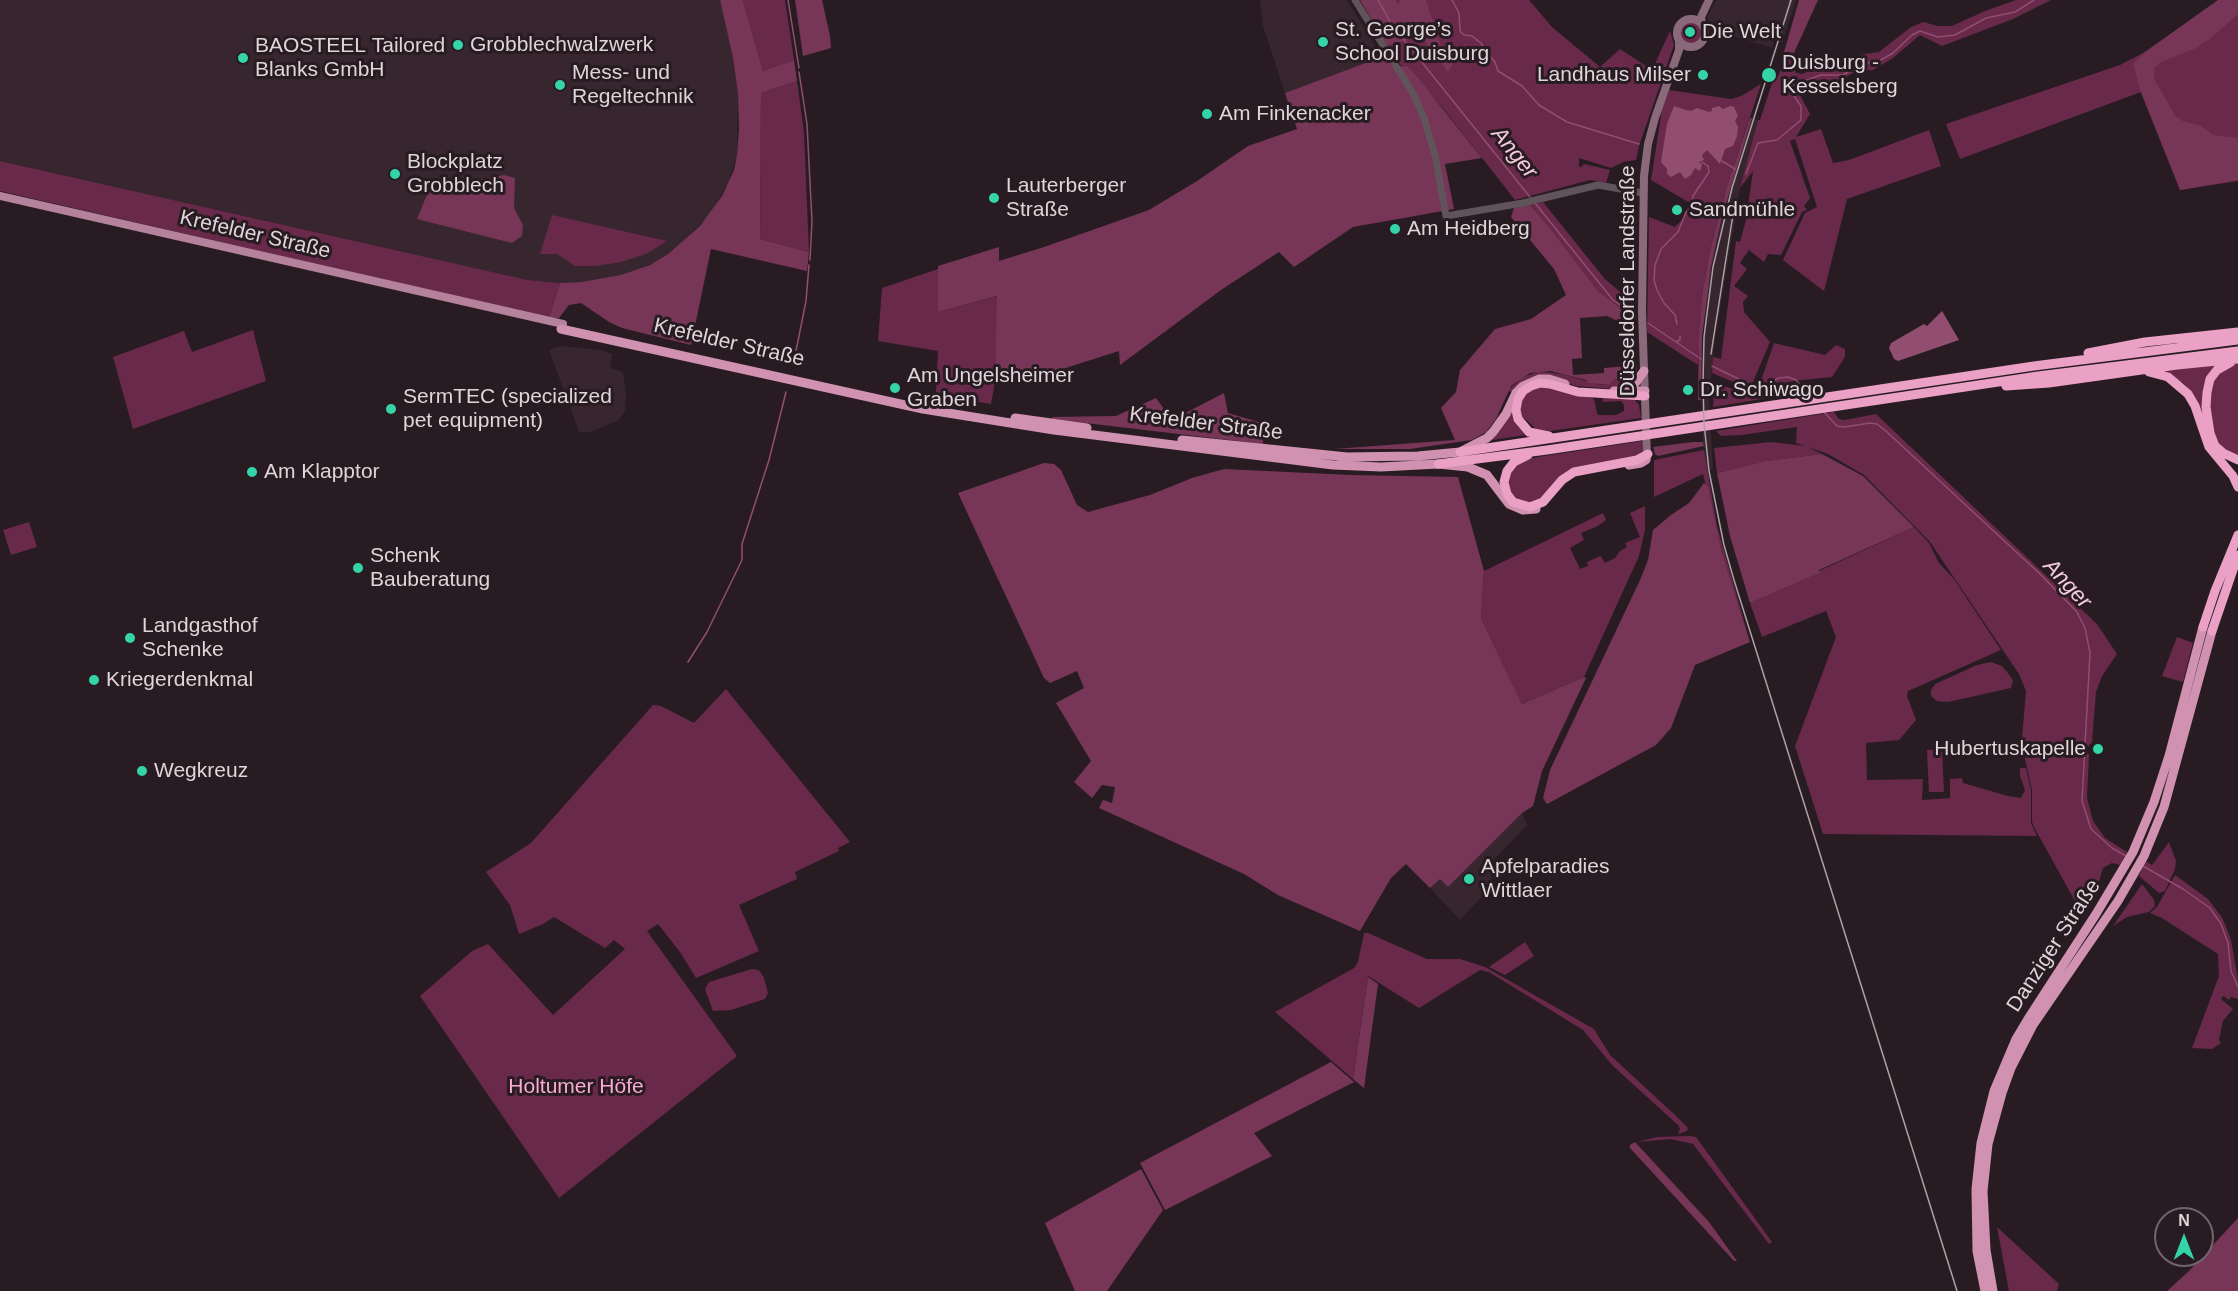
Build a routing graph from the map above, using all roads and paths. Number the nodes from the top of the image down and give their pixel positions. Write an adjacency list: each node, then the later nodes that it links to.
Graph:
1 (1355, 0): 8 (street)
2 (1708, 0): 3 (main road); 4 (main road)
3 (1692, 19): 4 (main road); 5 (main road)
4 (1702, 25): 6 (main road)
5 (1679, 42): 6 (main road); 7 (main road, Düsseldorfer Landstraße)
6 (1689, 47): 7 (main road, Düsseldorfer Landstraße)
7 (1672, 70): 8 (main road, Düsseldorfer Landstraße)
8 (1644, 193): 19 (main road, Düsseldorfer Landstraße)
9 (0, 196): 12 (main road, Krefelder Straße)
10 (0, 201): 12 (main road, Krefelder Straße)
11 (2238, 322): 14 (highway)
12 (562, 326): 27 (highway, Krefelder Straße); 30 (highway, Krefelder Straße)
13 (2238, 332): 14 (highway)
14 (2206, 334): 18 (highway)
15 (2238, 340): 18 (highway)
16 (2238, 351): 21 (highway)
17 (2238, 360): 20 (highway); 29 (highway)
18 (2034, 366): 24 (highway)
19 (1644, 371): 22 (highway); 23 (main road, Düsseldorfer Landstraße)
20 (2129, 372): 21 (highway); 31 (highway)
21 (1962, 388): 24 (highway)
22 (1625, 390): 23 (highway); 27 (highway)
23 (1645, 394): 25 (highway); 28 (main road, Düsseldorfer Landstraße)
24 (1697, 421): 25 (highway); 26 (highway)
25 (1572, 435): 27 (highway)
26 (1547, 450): 28 (highway); 30 (highway)
27 (1460, 452)
28 (1647, 457): 30 (highway, Krefelder Straße)
29 (2238, 460)
30 (1438, 464)
31 (2238, 487)
32 (2238, 534): 34 (highway)
33 (2238, 555): 34 (highway)
34 (2207, 629): 35 (highway, Danziger Straße); 36 (highway, Danziger Straße)
35 (1984, 1291)
36 (1993, 1291)

